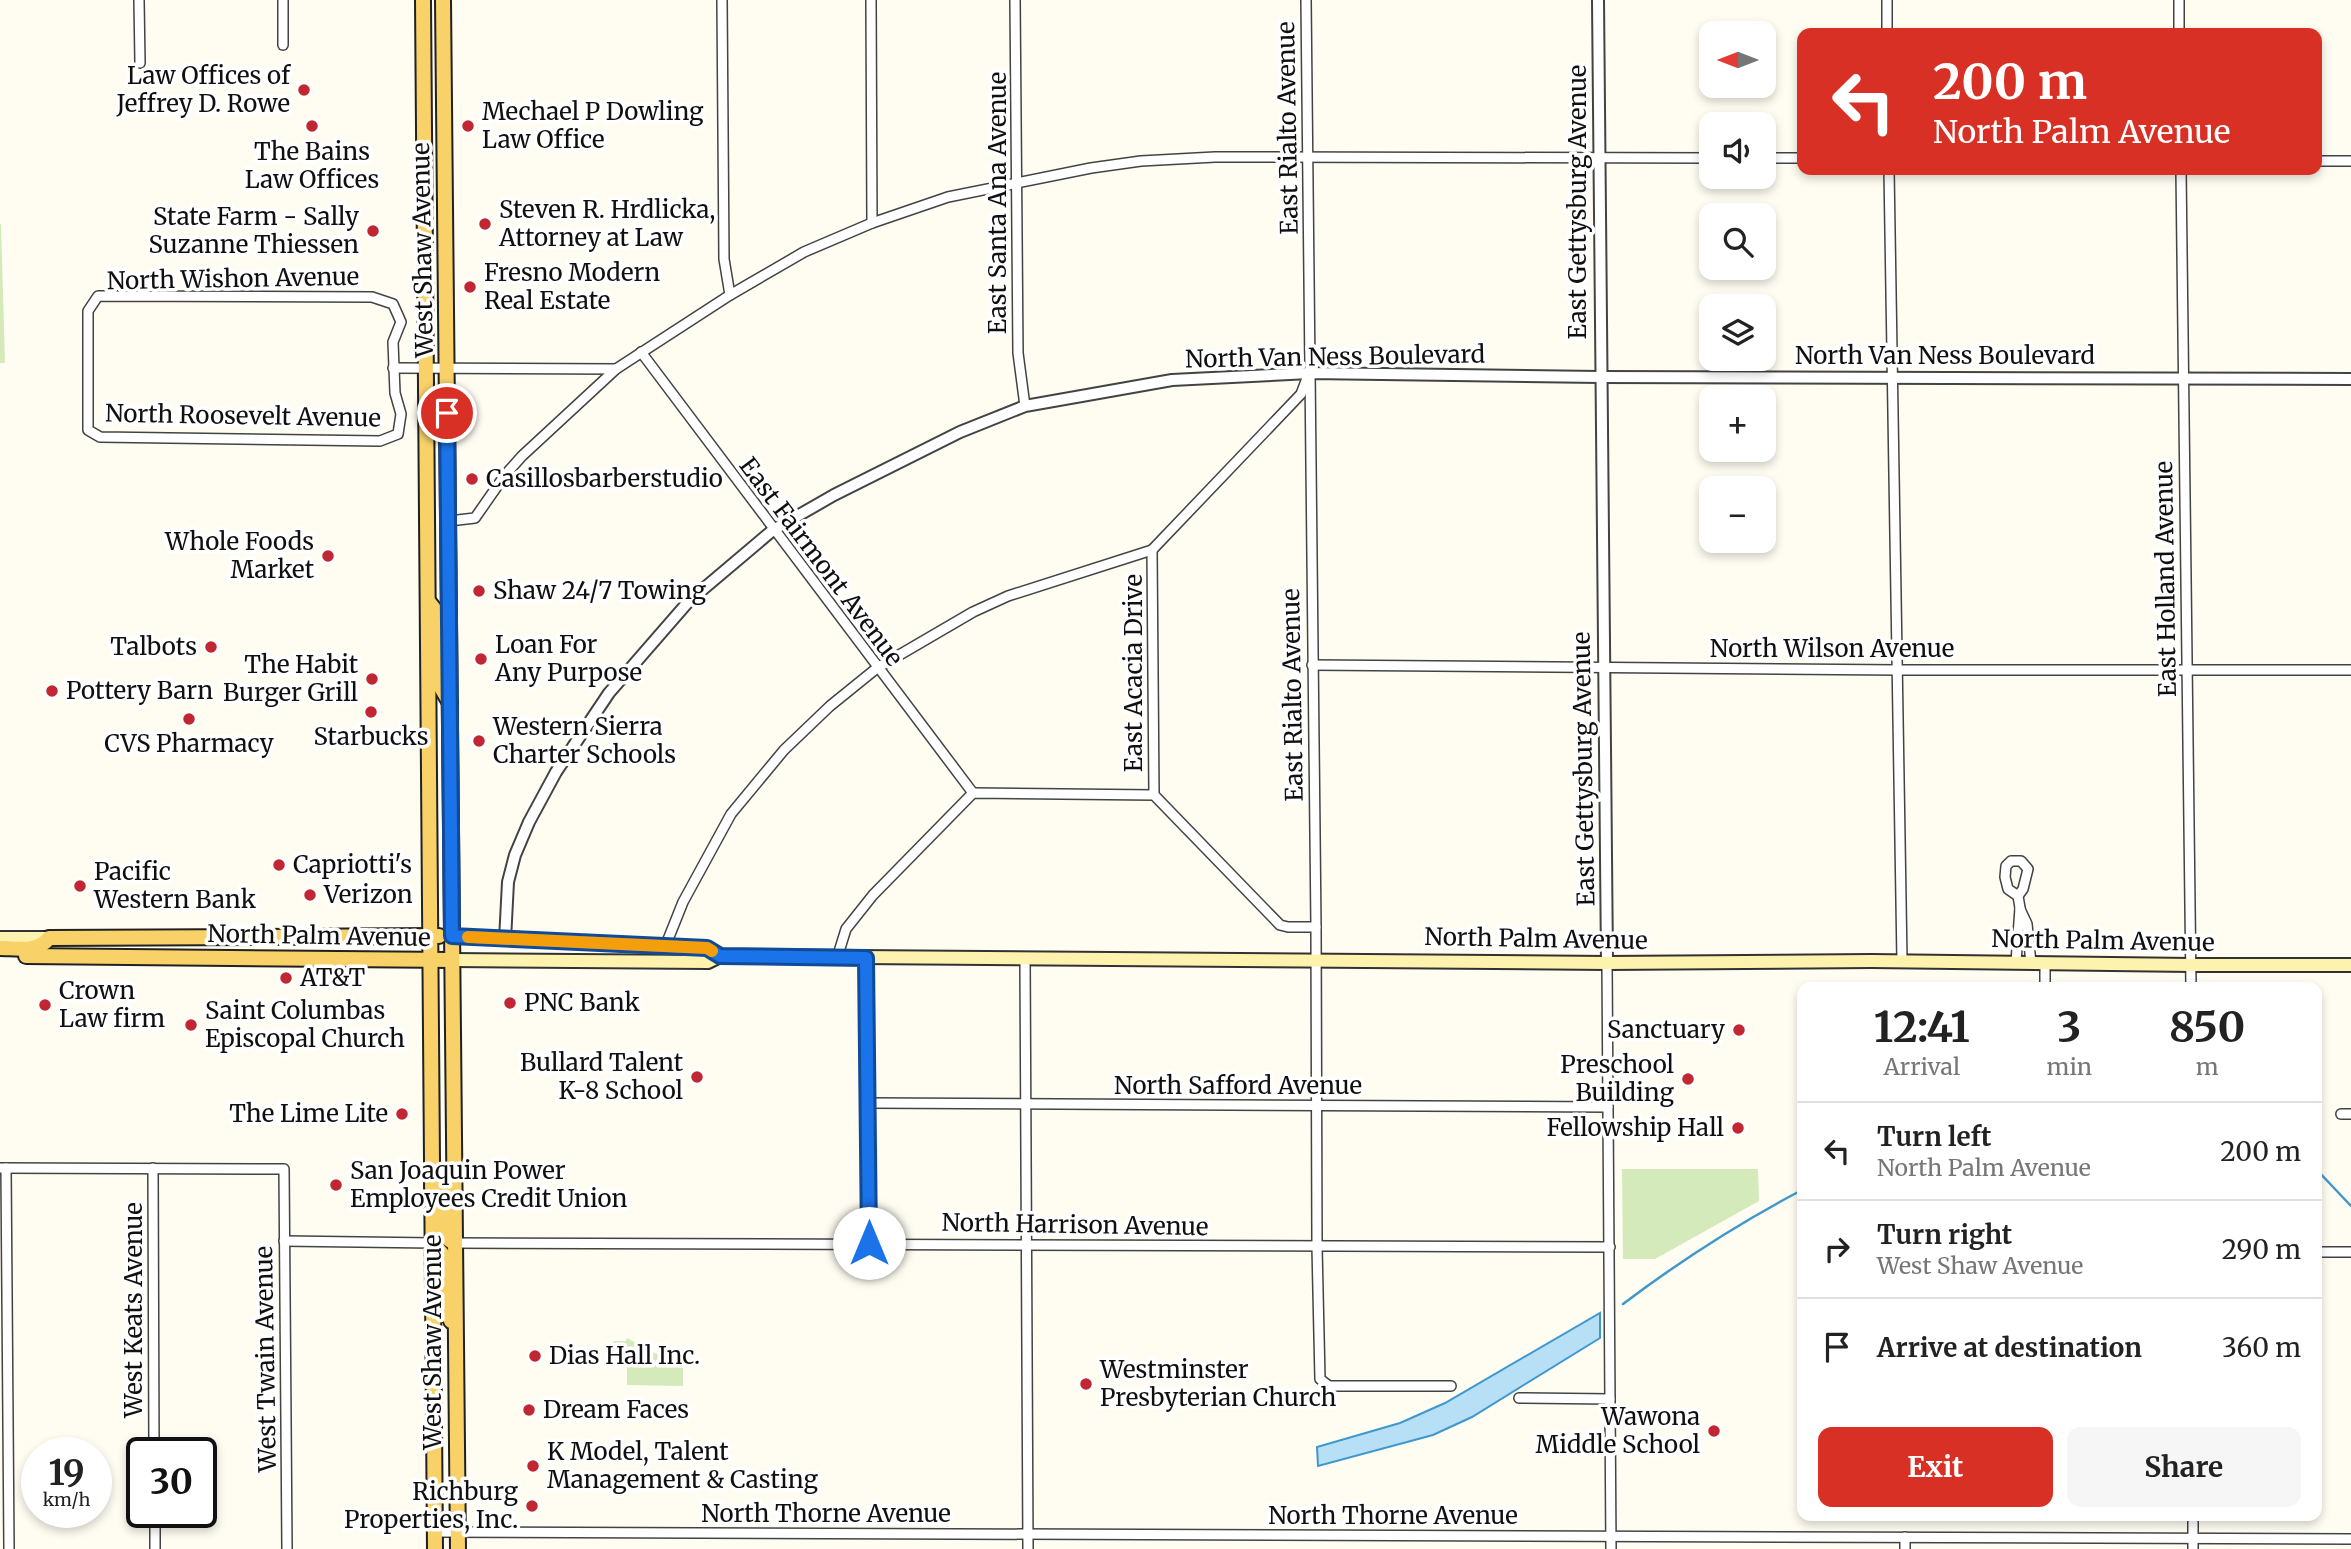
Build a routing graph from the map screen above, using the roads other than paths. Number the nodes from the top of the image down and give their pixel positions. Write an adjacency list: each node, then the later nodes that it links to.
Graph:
1 (139, 0): 15 (street)
2 (283, 0): 14 (street)
3 (422, 0): 30 (main road, West Shaw Avenue)
4 (443, 0): 31 (main road, West Shaw Avenue)
5 (722, 0): 27 (street)
6 (871, 0): 26 (street)
7 (1015, 0): 25 (street, East Santa Ana Avenue)
8 (1306, 0): 16 (street, East Rialto Avenue)
9 (1598, 0): 17 (street, East Gettysburg Avenue)
10 (1887, 0): 12 (street)
11 (2179, 0): 13 (street)
12 (1887, 28)
13 (2179, 28)
14 (283, 45)
15 (140, 63)
16 (1308, 156): 17 (street); 25 (street); 33 (street, East Rialto Avenue)
17 (1598, 158): 18 (street); 34 (street, East Gettysburg Avenue)
18 (1699, 158)
19 (1776, 158): 20 (street)
20 (1797, 158)
21 (2322, 161): 22 (street)
22 (2351, 161)
23 (1889, 175): 35 (street)
24 (2181, 175): 36 (street, East Holland Avenue)
25 (1017, 181): 26 (street); 38 (street, East Santa Ana Avenue)
26 (872, 223): 27 (street)
27 (730, 295): 28 (street)
28 (641, 352): 32 (street); 42 (street, East Fairmont Avenue)
29 (393, 368): 30 (street); 39 (street, North Wishon Avenue); 40 (street, North Wishon Avenue)
30 (425, 368): 31 (street); 44 (main road, West Shaw Avenue)
31 (446, 368): 32 (street); 41 (main road, West Shaw Avenue)
32 (615, 369): 41 (street)
33 (1310, 373): 34 (street, North Van Ness Boulevard); 38 (street, North Van Ness Boulevard); 43 (street); 45 (street, East Rialto Avenue)
34 (1600, 377): 35 (street, North Van Ness Boulevard); 46 (street, East Gettysburg Avenue)
35 (1891, 377): 36 (street, North Van Ness Boulevard); 49 (street)
36 (2183, 378): 37 (street, North Van Ness Boulevard); 48 (street, East Holland Avenue)
37 (2351, 379)
38 (1025, 406): 42 (street, North Van Ness Boulevard)
39 (88, 430): 40 (street, North Roosevelt Avenue)
40 (398, 434)
41 (449, 521): 51 (main road, West Shaw Avenue)
42 (773, 530): 47 (street, East Fairmont Avenue); 61 (street, North Van Ness Boulevard)
43 (1152, 550): 47 (street); 53 (street, East Acacia Drive)
44 (428, 601): 51 (main road); 57 (main road, West Shaw Avenue)
45 (1312, 664): 46 (street, North Wilson Avenue); 56 (street, East Rialto Avenue)
46 (1604, 666): 49 (street, North Wilson Avenue); 74 (street, East Gettysburg Avenue)
47 (877, 667): 52 (street, East Fairmont Avenue); 62 (street)
48 (2186, 669): 49 (street, North Wilson Avenue); 50 (street, North Wilson Avenue); 77 (street, East Holland Avenue)
49 (1898, 670): 72 (street)
50 (2351, 670)
51 (450, 705): 58 (main road, West Shaw Avenue)
52 (973, 793): 53 (street); 66 (street)
53 (1154, 795): 56 (street)
54 (2018, 896): 55 (street)
55 (2020, 908): 73 (street); 75 (street)
56 (1316, 927): 68 (street, East Rialto Avenue)
57 (431, 936): 58 (main road, North Palm Avenue); 60 (main road, North Palm Avenue); 69 (main road, West Shaw Avenue)
58 (452, 936): 61 (main road, North Palm Avenue); 70 (main road, West Shaw Avenue)
59 (0, 938): 60 (main road, North Palm Avenue)
60 (49, 938): 63 (main road)
61 (505, 940): 62 (main road, North Palm Avenue)
62 (665, 947): 65 (main road, North Palm Avenue)
63 (0, 948)
64 (0, 956): 69 (main road, North Palm Avenue)
65 (720, 956): 66 (main road, North Palm Avenue); 70 (main road, North Palm Avenue)
66 (837, 958): 67 (main road, North Palm Avenue)
67 (866, 958): 71 (main road, North Palm Avenue); 81 (street)
68 (1316, 959): 71 (main road, North Palm Avenue); 74 (main road, North Palm Avenue); 83 (street, East Rialto Avenue)
69 (431, 960): 70 (main road, North Palm Avenue); 87 (main road, West Shaw Avenue)
70 (452, 960): 89 (main road, West Shaw Avenue)
71 (1025, 960): 82 (street)
72 (1902, 961): 73 (main road, North Palm Avenue); 74 (main road, North Palm Avenue)
73 (2016, 962): 75 (main road, North Palm Avenue)
74 (1607, 963): 84 (street, East Gettysburg Avenue)
75 (2031, 963): 76 (main road, North Palm Avenue)
76 (2045, 963): 77 (main road, North Palm Avenue); 79 (street)
77 (2191, 965): 78 (main road, North Palm Avenue); 80 (street, East Holland Avenue)
78 (2351, 965)
79 (2045, 982)
80 (2191, 982)
81 (868, 1103): 82 (street, North Safford Avenue); 91 (street)
82 (1025, 1104): 83 (street, North Safford Avenue); 92 (street)
83 (1317, 1106): 84 (street, North Safford Avenue); 93 (street, East Rialto Avenue)
84 (1608, 1107): 94 (street, East Gettysburg Avenue)
85 (3, 1168): 86 (street); 111 (street)
86 (153, 1168): 88 (street, West Twain Avenue); 101 (street, West Keats Avenue)
87 (432, 1186): 89 (main road); 90 (main road, West Shaw Avenue)
88 (284, 1241): 90 (street); 113 (street, West Twain Avenue)
89 (455, 1242): 91 (street, North Harrison Avenue); 97 (main road, West Shaw Avenue)
90 (433, 1243): 97 (main road); 105 (main road, West Shaw Avenue)
91 (869, 1243): 92 (street, North Harrison Avenue)
92 (1026, 1245): 93 (street, North Harrison Avenue); 106 (street)
93 (1317, 1247): 94 (street, North Harrison Avenue); 98 (street, East Rialto Avenue)
94 (1610, 1247): 100 (street, East Gettysburg Avenue)
95 (2322, 1252): 96 (street)
96 (2351, 1252)
97 (456, 1339): 104 (main road, West Shaw Avenue)
98 (1451, 1386)
99 (1520, 1398): 100 (street)
100 (1610, 1399): 107 (street, East Gettysburg Avenue)
101 (154, 1437)
102 (2193, 1521): 110 (street)
103 (155, 1528): 112 (street)
104 (457, 1531): 105 (street, North Thorne Avenue); 106 (street, North Thorne Avenue); 115 (main road, West Shaw Avenue)
105 (435, 1532): 114 (main road, West Shaw Avenue)
106 (1028, 1534): 107 (street, North Thorne Avenue); 116 (street)
107 (1611, 1537): 108 (street, North Thorne Avenue); 117 (street, East Gettysburg Avenue)
108 (1905, 1537): 110 (street, North Thorne Avenue); 118 (street)
109 (2351, 1539): 110 (street, North Thorne Avenue)
110 (2193, 1544)
111 (9, 1549)
112 (155, 1549)
113 (287, 1549)
114 (435, 1549)
115 (458, 1549)
116 (1028, 1549)
117 (1611, 1549)
118 (1905, 1549)

